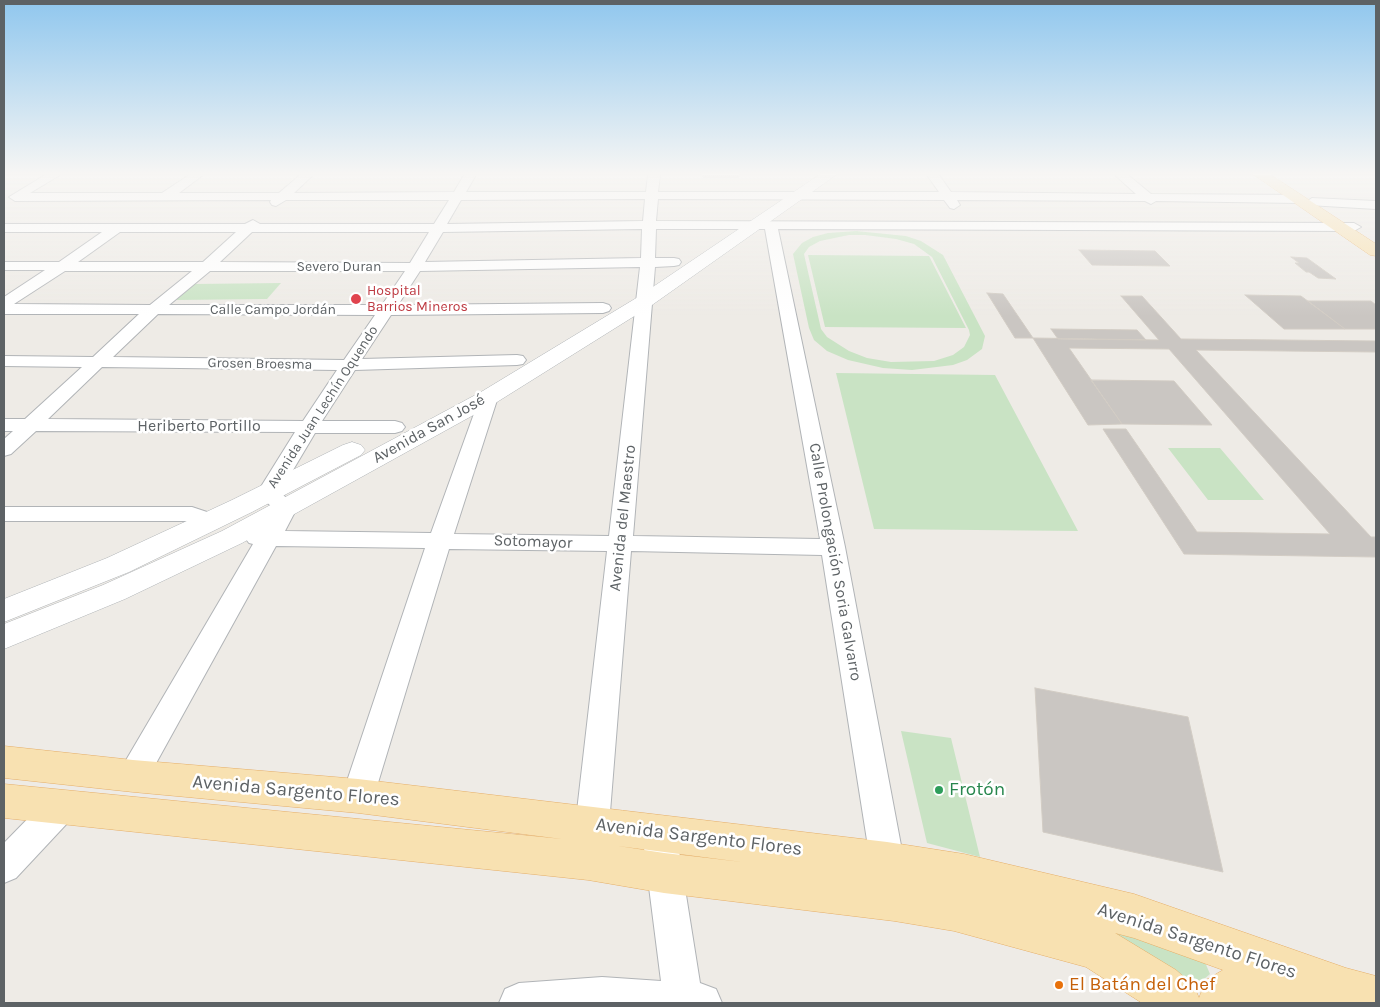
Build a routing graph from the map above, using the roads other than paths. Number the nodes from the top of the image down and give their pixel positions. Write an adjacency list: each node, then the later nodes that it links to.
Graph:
1 (126, 222): 21 (street)
2 (255, 222): 19 (street)
3 (440, 222): 20 (street, Avenida Juan Lechín Oquendo)
4 (649, 222): 11 (street, Avenida del Maestro)
5 (735, 222): 12 (street, Avenida San José)
6 (767, 222): 13 (street, Avenida San José)
7 (845, 222): 14 (street)
8 (967, 222): 15 (street)
9 (1178, 222): 16 (street)
10 (1338, 222): 17 (main road)
11 (649, 225): 12 (street); 20 (street); 27 (street, Avenida del Maestro)
12 (731, 225): 13 (street); 27 (street, Avenida San José)
13 (763, 225): 14 (street); 27 (street, Avenida San José); 50 (street, Calle Prolongación Soria Galvarro)
14 (848, 226): 15 (street)
15 (970, 226): 16 (street)
16 (1183, 226): 17 (street)
17 (1346, 227): 22 (main road)
18 (4, 228): 21 (street)
19 (248, 228): 20 (street); 21 (street); 25 (street)
20 (436, 228): 26 (street, Avenida Juan Lechín Oquendo)
21 (115, 229): 24 (street)
22 (1374, 246)
23 (4, 266): 24 (street, Severo Duran)
24 (62, 266): 25 (street, Severo Duran); 28 (street)
25 (206, 266): 26 (street, Severo Duran); 31 (street)
26 (415, 267): 27 (street, Severo Duran); 32 (street, Avenida Juan Lechín Oquendo)
27 (647, 282): 29 (street, Avenida San José); 37 (street, Avenida San José); 49 (street, Avenida del Maestro)
28 (4, 304)
29 (603, 308): 32 (street, Calle Campo Jordán); 33 (street, Avenida San José)
30 (4, 309): 31 (street, Calle Campo Jordán)
31 (153, 310): 32 (street, Calle Campo Jordán); 35 (street)
32 (385, 310): 36 (street, Avenida Juan Lechín Oquendo)
33 (517, 360): 36 (street, Grosen Broesma); 41 (street, Avenida San José)
34 (4, 361): 35 (street, Grosen Broesma)
35 (98, 362): 36 (street, Grosen Broesma); 39 (street)
36 (351, 365): 40 (street, Avenida Juan Lechín Oquendo)
37 (489, 397): 43 (street, Avenida San José); 48 (street)
38 (4, 425): 39 (street, Heriberto Portillo)
39 (31, 425): 40 (street, Heriberto Portillo); 42 (street)
40 (309, 426): 41 (street, Heriberto Portillo); 43 (street, Avenida Juan Lechín Oquendo)
41 (395, 427): 43 (street, Avenida San José)
42 (4, 450)
43 (277, 500): 45 (street, Avenida San José); 46 (street, Avenida San José); 47 (street, Avenida Juan Lechín Oquendo)
44 (4, 514): 45 (street)
45 (211, 520): 51 (street, Avenida San José)
46 (232, 537): 47 (street, Sotomayor); 52 (street, Avenida San José)
47 (268, 538): 48 (street, Sotomayor); 54 (street, Avenida Juan Lechín Oquendo)
48 (440, 540): 49 (street, Sotomayor); 55 (street)
49 (621, 545): 50 (street, Sotomayor); 58 (street, Avenida del Maestro)
50 (833, 547): 61 (street, Calle Prolongación Soria Galvarro)
51 (4, 611)
52 (4, 637)
53 (4, 762): 54 (main road, Avenida Sargento Flores)
54 (133, 776): 55 (main road, Avenida Sargento Flores)
55 (358, 796): 58 (main road, Avenida Sargento Flores)
56 (4, 801): 57 (main road, Avenida Sargento Flores)
57 (61, 807): 58 (main road, Avenida Sargento Flores); 60 (street)
58 (590, 842): 59 (main road, Avenida Sargento Flores)
59 (662, 852): 61 (main road, Avenida Sargento Flores); 65 (street)
60 (4, 867)
61 (890, 880): 62 (main road, Avenida Sargento Flores); 67 (main road, Avenida Sargento Flores)
62 (1185, 934): 63 (main road); 64 (main road, Avenida Sargento Flores)
63 (1244, 996): 64 (main road)
64 (1361, 996)
65 (690, 1002): 66 (street)
66 (519, 1003)
67 (1177, 1003)

